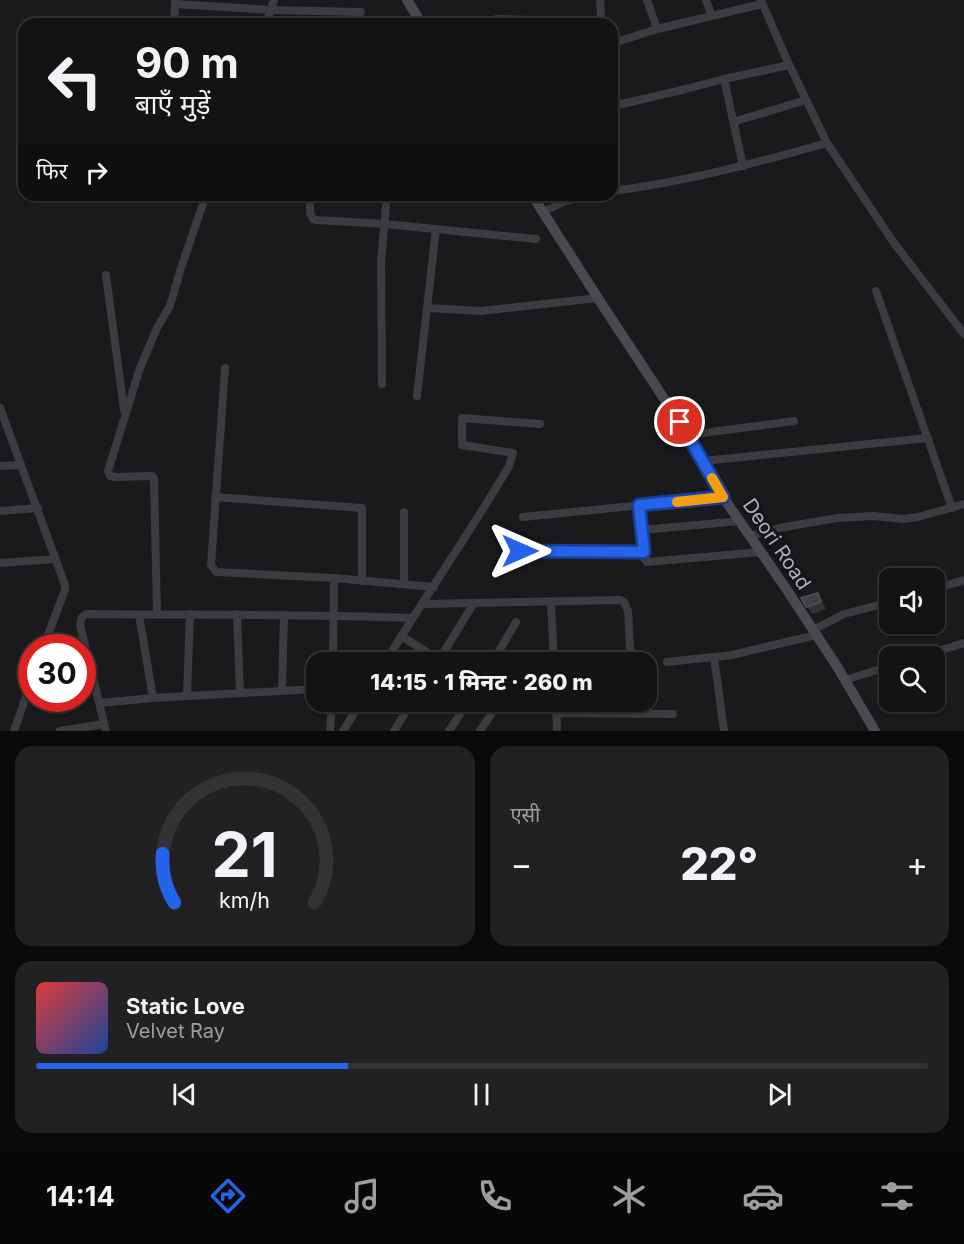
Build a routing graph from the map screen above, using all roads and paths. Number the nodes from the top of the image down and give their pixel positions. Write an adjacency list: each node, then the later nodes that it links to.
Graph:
1 (273, 0): 8 (street)
2 (407, 0): 13 (street)
3 (600, 0): 14 (street)
4 (648, 0): 15 (street)
5 (706, 0): 10 (street)
6 (175, 2): 8 (street); 11 (street)
7 (762, 2): 10 (street); 17 (street)
8 (270, 10): 9 (street); 12 (street)
9 (361, 12)
10 (712, 16): 15 (street)
11 (174, 18)
12 (268, 18)
13 (418, 18)
14 (601, 18)
15 (657, 29): 16 (street)
16 (620, 40)
17 (789, 65): 18 (street); 19 (street)
18 (724, 79): 20 (street); 21 (street)
19 (806, 100): 21 (street); 22 (street)
20 (618, 102)
21 (733, 123): 23 (street)
22 (827, 143): 23 (street); 38 (street)
23 (742, 166): 24 (street)
24 (618, 190)
25 (204, 201): 43 (street)
26 (310, 201): 31 (street)
27 (387, 201): 31 (street)
28 (536, 201): 30 (street, Deori Road)
29 (567, 201): 30 (street)
30 (543, 212): 36 (street, Deori Road)
31 (385, 224): 32 (street); 40 (street)
32 (436, 229): 33 (street); 37 (street)
33 (536, 239)
34 (106, 275): 43 (street)
35 (876, 291): 47 (street)
36 (598, 298): 37 (street); 46 (street, Deori Road)
37 (428, 308): 41 (street)
38 (964, 334)
39 (225, 368): 51 (street)
40 (381, 384)
41 (417, 396)
42 (1, 413): 49 (street)
43 (125, 414): 78 (street)
44 (794, 421): 46 (street)
45 (540, 424): 73 (street)
46 (688, 435): 48 (street, Deori Road)
47 (928, 438): 48 (street); 56 (street)
48 (703, 461): 52 (street, Deori Road)
49 (21, 465): 50 (street); 55 (street)
50 (0, 466)
51 (215, 497): 68 (street); 69 (street)
52 (723, 497): 54 (street); 60 (street, Deori Road)
53 (964, 504): 56 (street)
54 (639, 505): 59 (street); 61 (street)
55 (38, 508): 57 (street); 66 (street)
56 (952, 508): 62 (street)
57 (0, 511)
58 (404, 512): 71 (street)
59 (524, 517)
60 (740, 522): 61 (street); 62 (street, Deori Road)
61 (642, 530): 64 (street)
62 (750, 536): 65 (street, Deori Road)
63 (520, 551): 64 (street)
64 (644, 552): 65 (street)
65 (761, 552): 86 (street, Deori Road)
66 (55, 559): 67 (street); 87 (street)
67 (0, 563)
68 (334, 578): 69 (street); 83 (street)
69 (362, 580): 71 (street)
70 (964, 580): 72 (street)
71 (404, 584): 73 (street)
72 (945, 586)
73 (434, 587): 76 (street)
74 (551, 602): 75 (street); 97 (street); 98 (street)
75 (474, 603): 76 (street); 95 (street)
76 (422, 604): 84 (street)
77 (879, 605): 86 (street)
78 (157, 614): 79 (street); 81 (street)
79 (190, 614): 80 (street); 107 (street)
80 (237, 614): 82 (street); 106 (street)
81 (139, 615): 88 (street); 108 (street)
82 (284, 615): 83 (street); 105 (street)
83 (334, 615): 84 (street); 92 (street)
84 (412, 618): 89 (street)
85 (516, 622): 96 (street)
86 (814, 632): 99 (street); 102 (street, Deori Road)
87 (48, 634)
88 (82, 634)
89 (401, 636): 93 (street); 94 (street)
90 (964, 643): 91 (street)
91 (945, 649)
92 (333, 652)
93 (392, 652)
94 (425, 652)
95 (446, 652)
96 (498, 652)
97 (553, 652)
98 (631, 652)
99 (714, 657): 100 (street); 128 (street)
100 (667, 662)
101 (879, 669): 102 (street)
102 (845, 680): 129 (street, Deori Road)
103 (96, 688): 109 (street)
104 (306, 690): 105 (street)
105 (282, 691): 106 (street)
106 (240, 693): 107 (street)
107 (188, 696): 108 (street)
108 (153, 698): 109 (street)
109 (100, 703): 119 (street)
110 (21, 712): 120 (street)
111 (331, 712): 122 (street)
112 (355, 712): 123 (street)
113 (406, 712): 124 (street)
114 (461, 712): 125 (street)
115 (492, 712): 126 (street)
116 (556, 713): 117 (street); 127 (street)
117 (635, 714): 118 (street)
118 (673, 714)
119 (105, 728): 121 (street)
120 (14, 731)
121 (60, 731)
122 (330, 731)
123 (343, 731)
124 (394, 731)
125 (449, 731)
126 (480, 731)
127 (557, 731)
128 (724, 731)
129 (875, 731)

